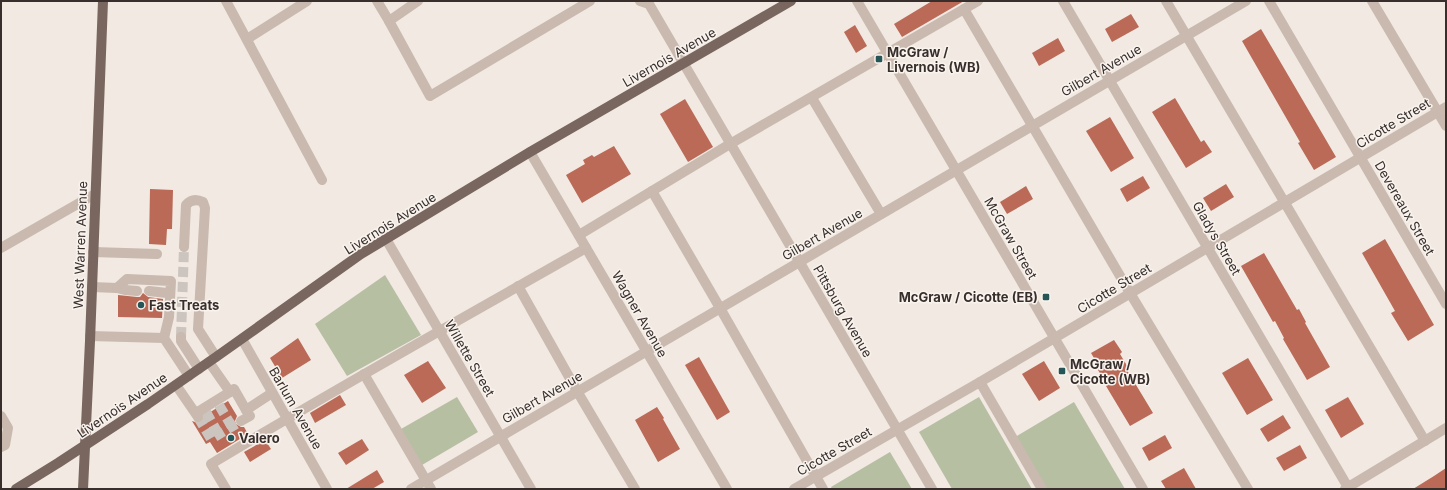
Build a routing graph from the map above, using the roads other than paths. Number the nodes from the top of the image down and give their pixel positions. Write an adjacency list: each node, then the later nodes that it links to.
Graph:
1 (103, 1): 33 (main road, West Warren Avenue)
2 (226, 1): 19 (street)
3 (307, 1): 19 (street)
4 (377, 1): 17 (street)
5 (418, 1): 17 (street)
6 (590, 1): 17 (street)
7 (791, 1): 21 (main road, Livernois Avenue)
8 (857, 1): 20 (street, McGraw Street)
9 (978, 1): 16 (street)
10 (1063, 1): 22 (street, Gladys Street)
11 (1166, 1): 18 (street)
12 (1246, 1): 18 (street, Gilbert Avenue)
13 (1269, 1): 29 (street, Devereaux Street)
14 (1372, 1): 24 (street)
15 (646, 2): 21 (street, Pittsburg Avenue)
16 (964, 9): 20 (street); 25 (street)
17 (389, 20)
18 (1186, 35): 22 (street, Gilbert Avenue); 34 (street)
19 (247, 39): 31 (street)
20 (888, 53): 23 (street); 30 (street, McGraw Street)
21 (683, 64): 27 (street, Pittsburg Avenue); 28 (main road, Livernois Avenue)
22 (1109, 80): 25 (street, Gilbert Avenue); 41 (street, Gladys Street)
23 (812, 98): 27 (street); 35 (street)
24 (1442, 110): 26 (street); 29 (street, Cicotte Street)
25 (1032, 126): 30 (street, Gilbert Avenue); 50 (street)
26 (1446, 126)
27 (730, 144): 32 (street); 44 (street, Pittsburg Avenue)
28 (530, 152): 36 (street, Wagner Avenue); 37 (main road, Livernois Avenue)
29 (1360, 158): 34 (street, Cicotte Street); 52 (street, Devereaux Street)
30 (956, 171): 35 (street, Gilbert Avenue); 58 (street, McGraw Street)
31 (322, 180)
32 (652, 191): 36 (street); 53 (street)
33 (95, 194): 39 (street); 42 (main road, West Warren Avenue)
34 (1284, 202): 41 (street, Cicotte Street); 77 (street)
35 (881, 214): 44 (street, Gilbert Avenue)
36 (579, 235): 40 (street, Wagner Avenue)
37 (386, 239): 54 (street, Willette Street); 59 (main road, Livernois Avenue)
38 (184, 247): 61 (street)
39 (1, 248)
40 (586, 248): 45 (street); 60 (street, Wagner Avenue)
41 (1208, 248): 50 (street, Cicotte Street); 82 (street, Gladys Street)
42 (93, 252): 43 (street); 46 (main road, West Warren Avenue)
43 (157, 254)
44 (799, 262): 53 (street, Gilbert Avenue); 75 (street, Pittsburg Avenue)
45 (518, 286): 54 (street); 67 (street)
46 (92, 287): 47 (street); 55 (main road, West Warren Avenue)
47 (117, 288): 48 (street); 51 (street)
48 (137, 291)
49 (149, 291): 51 (street)
50 (1130, 294): 58 (street, Cicotte Street); 96 (street)
51 (170, 296): 57 (street)
52 (1446, 304)
53 (720, 308): 60 (street, Gilbert Avenue); 80 (street)
54 (439, 330): 63 (street); 76 (street, Willette Street)
55 (90, 336): 57 (street); 78 (main road, West Warren Avenue)
56 (181, 337): 62 (street)
57 (164, 338): 64 (street)
58 (1054, 338): 65 (street, Cicotte Street); 95 (street, McGraw Street)
59 (242, 339): 61 (main road, Livernois Avenue); 69 (street, Barlum Avenue)
60 (646, 350): 67 (street, Gilbert Avenue); 90 (street, Wagner Avenue)
61 (213, 360): 62 (main road, Livernois Avenue); 68 (street)
62 (199, 369): 64 (main road, Livernois Avenue)
63 (364, 374): 72 (street); 81 (street)
64 (189, 376): 66 (main road, Livernois Avenue)
65 (980, 382): 75 (street, Cicotte Street); 94 (street)
66 (176, 385): 68 (street); 78 (main road, Livernois Avenue)
67 (577, 391): 76 (street, Gilbert Avenue); 89 (street)
68 (230, 392): 70 (street)
69 (272, 393): 70 (street); 72 (street, Barlum Avenue)
70 (246, 410): 73 (street)
71 (1, 416): 79 (street)
72 (287, 418): 85 (street); 86 (street, Barlum Avenue)
73 (241, 422)
74 (1446, 428): 77 (street)
75 (897, 430): 80 (street, Cicotte Street); 93 (street, Pittsburg Avenue)
76 (500, 436): 81 (street, Gilbert Avenue); 88 (street, Willette Street)
77 (1425, 441): 82 (street)
78 (85, 446): 83 (main road, Livernois Avenue); 84 (main road, West Warren Avenue)
79 (1, 448)
80 (816, 476): 91 (street, Cicotte Street); 92 (street)
81 (428, 485): 87 (street, Gilbert Avenue)
82 (1347, 488)
83 (16, 489)
84 (83, 489)
85 (226, 489)
86 (327, 489)
87 (411, 489)
88 (531, 489)
89 (635, 489)
90 (727, 489)
91 (794, 489)
92 (823, 489)
93 (932, 489)
94 (1042, 489)
95 (1143, 489)
96 (1248, 489)

